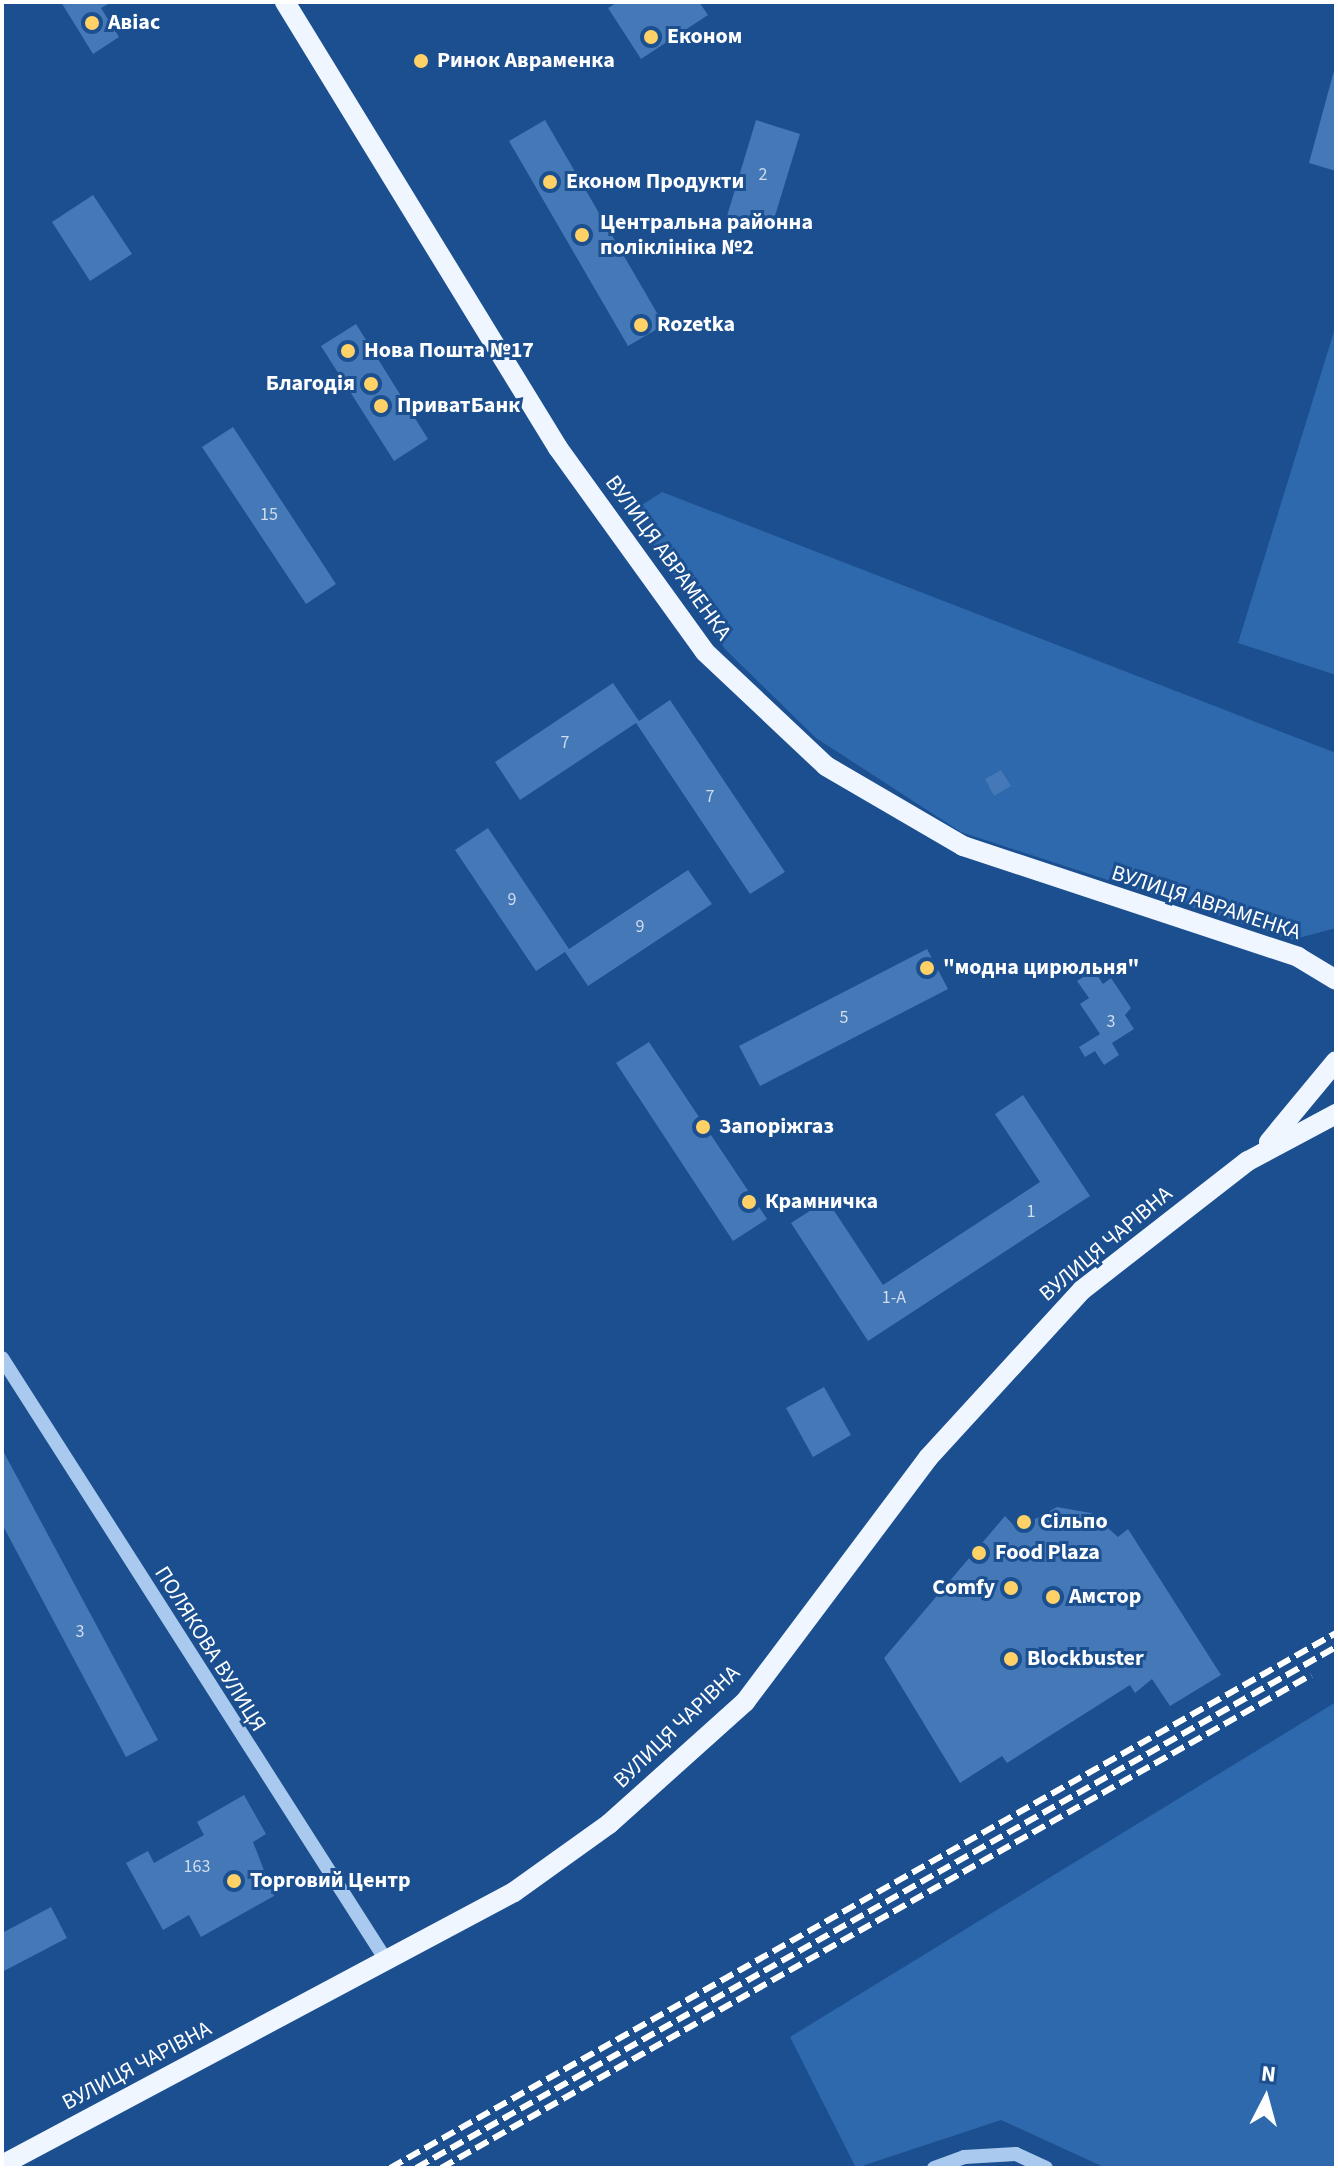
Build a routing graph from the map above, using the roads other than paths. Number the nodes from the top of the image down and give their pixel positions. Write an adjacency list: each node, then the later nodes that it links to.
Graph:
1 (285, 2): 2 (main road, ВУЛИЦЯ АВРАМЕНКА)
2 (1336, 980)
3 (1336, 1061): 5 (main road)
4 (1336, 1114): 5 (main road, ВУЛИЦЯ ЧАРІВНА)
5 (1248, 1161): 7 (main road, ВУЛИЦЯ ЧАРІВНА)
6 (2, 1358): 7 (street, ПОЛЯКОВА ВУЛИЦЯ)
7 (386, 1960): 8 (main road, ВУЛИЦЯ ЧАРІВНА)
8 (2, 2165)
9 (934, 2168): 10 (street)
10 (1046, 2168)

